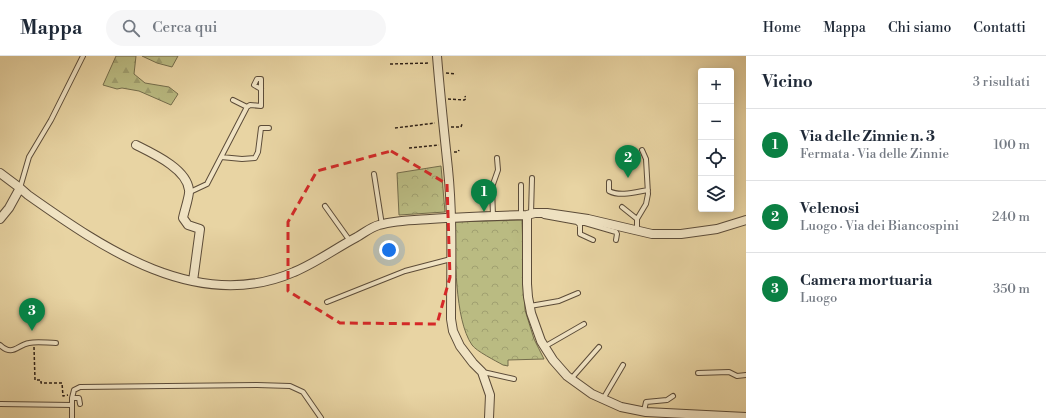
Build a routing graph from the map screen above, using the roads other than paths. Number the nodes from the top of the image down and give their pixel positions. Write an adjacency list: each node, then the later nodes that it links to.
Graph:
1 (83, 56): 16 (lane)
2 (438, 60): 23 (street)
3 (261, 89): 5 (lane)
4 (233, 100): 5 (lane)
5 (247, 107): 9 (lane)
6 (268, 128): 9 (lane)
7 (136, 145): 18 (street)
8 (642, 150): 17 (lane)
9 (222, 157): 18 (lane)
10 (497, 158): 22 (lane)
11 (0, 173): 16 (street)
12 (374, 174): 28 (lane)
13 (532, 178): 21 (lane)
14 (609, 182): 17 (lane)
15 (521, 185): 21 (lane)
16 (20, 188): 24 (street); 34 (street)
17 (648, 190): 25 (lane)
18 (190, 192): 34 (street)
19 (325, 206): 32 (lane)
20 (622, 207): 25 (lane)
21 (528, 214): 22 (street); 27 (lane); 29 (street); 37 (street)
22 (492, 216): 23 (street)
23 (451, 217): 28 (street); 33 (street)
24 (0, 219)
25 (637, 219): 29 (lane)
26 (746, 220): 29 (street)
27 (577, 222): 30 (lane); 31 (lane)
28 (382, 224): 32 (street)
29 (637, 231)
30 (593, 240)
31 (616, 240)
32 (350, 241): 34 (street)
33 (451, 259): 36 (lane); 44 (street)
34 (193, 281)
35 (578, 293): 37 (lane)
36 (327, 302)
37 (530, 306): 41 (street)
38 (584, 324): 41 (lane)
39 (56, 342): 40 (lane)
40 (0, 345)
41 (544, 347): 48 (street)
42 (599, 347): 48 (lane)
43 (623, 365): 51 (lane)
44 (482, 372): 47 (lane); 59 (street)
45 (698, 373): 46 (lane)
46 (746, 375)
47 (514, 378)
48 (571, 379): 51 (street)
49 (673, 396): 55 (lane)
50 (72, 397): 53 (lane); 54 (lane); 58 (lane)
51 (602, 399): 55 (street)
52 (0, 404): 54 (lane)
53 (80, 404)
54 (72, 405): 57 (lane)
55 (645, 414): 56 (street)
56 (746, 417)
57 (72, 418)
58 (321, 418)
59 (489, 418)

